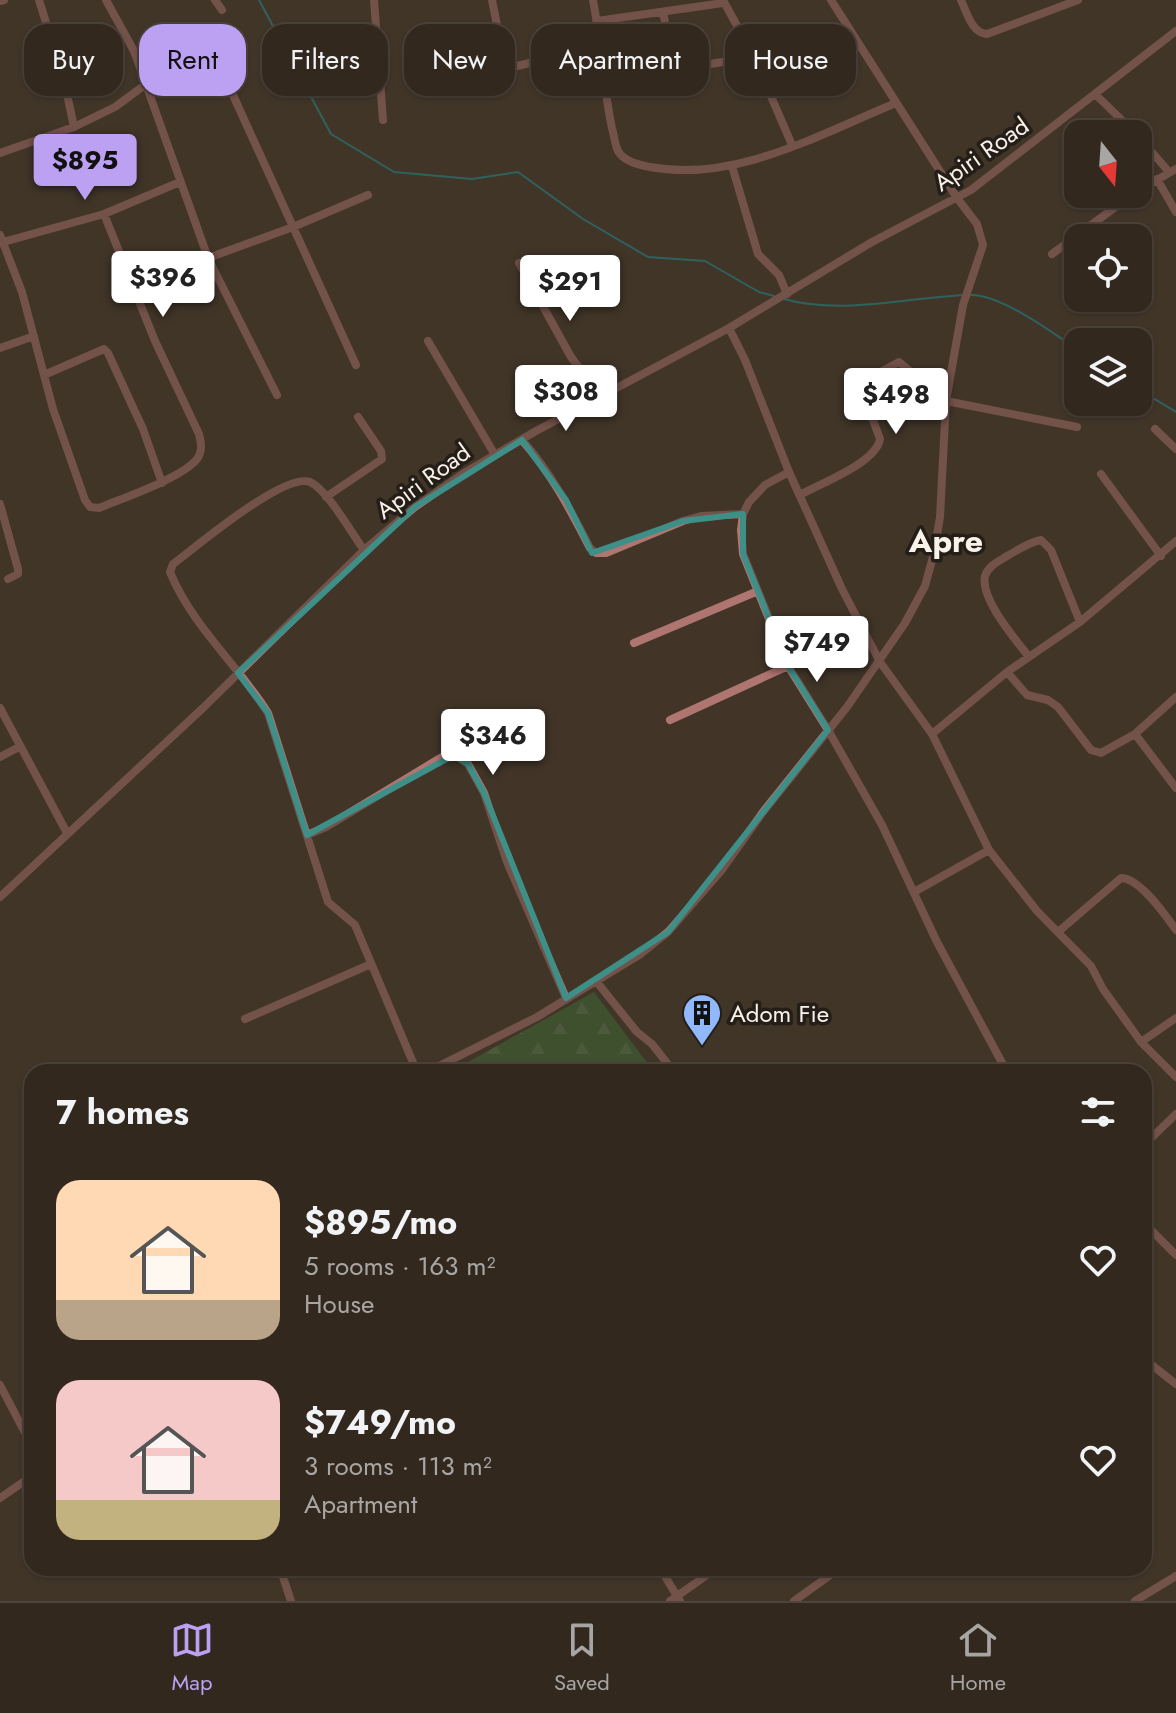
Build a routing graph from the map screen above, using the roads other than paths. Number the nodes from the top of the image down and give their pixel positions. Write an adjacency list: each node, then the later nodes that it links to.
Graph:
1 (39, 0): 29 (street)
2 (106, 0): 19 (street)
3 (215, 0): 11 (street)
4 (374, 0): 27 (street)
5 (492, 0): 18 (street)
6 (593, 0): 13 (street)
7 (831, 0): 26 (street)
8 (961, 0): 9 (street)
9 (1078, 0)
10 (723, 2): 12 (street); 16 (street)
11 (222, 10)
12 (663, 12): 13 (street); 15 (street)
13 (597, 21): 14 (street)
14 (597, 24)
15 (665, 24)
16 (735, 24)
17 (1176, 31): 21 (street, Apiri Road)
18 (531, 63)
19 (139, 66)
20 (139, 89): 29 (street)
21 (1095, 94): 28 (street); 39 (street, Apiri Road)
22 (149, 96): 36 (street)
23 (233, 96): 43 (street)
24 (607, 96): 33 (street)
25 (771, 96): 30 (street)
26 (896, 103): 30 (street); 39 (street)
27 (383, 120)
28 (1122, 120)
29 (74, 127): 32 (street)
30 (792, 145): 33 (street)
31 (1152, 150): 34 (street)
32 (0, 153)
33 (732, 166): 48 (street)
34 (1172, 171): 35 (street)
35 (1157, 179): 37 (street); 41 (street)
36 (180, 182): 42 (street); 46 (street)
37 (1152, 182)
38 (368, 195): 43 (street)
39 (957, 198): 48 (street, Apiri Road); 57 (street)
40 (1114, 208): 45 (street)
41 (1176, 212)
42 (104, 214): 44 (street); 66 (street)
43 (293, 227): 46 (street); 53 (street)
44 (1, 240): 50 (street)
45 (1052, 254)
46 (208, 258): 55 (street)
47 (519, 263): 56 (street)
48 (787, 294): 49 (street, Apiri Road)
49 (729, 328): 56 (street, Apiri Road); 64 (street)
50 (34, 336): 52 (street); 54 (street)
51 (428, 341): 63 (street)
52 (0, 348)
53 (356, 365)
54 (44, 375): 66 (street); 66 (street)
55 (277, 395)
56 (600, 396): 61 (street, Apiri Road)
57 (946, 401): 59 (street); 67 (street); 79 (street)
58 (358, 417): 68 (street)
59 (1077, 427)
60 (1155, 429): 62 (street)
61 (522, 440): 63 (street, Apiri Road); 70 (street)
62 (1176, 449)
63 (495, 455): 72 (street, Apiri Road)
64 (789, 472): 67 (street); 70 (street)
65 (1101, 474): 73 (street)
66 (162, 483)
67 (800, 495): 79 (street)
68 (326, 497): 72 (street); 82 (street)
69 (0, 504): 74 (street)
70 (743, 514): 75 (street)
71 (1176, 541): 73 (street)
72 (364, 550): 82 (street, Apiri Road)
73 (1161, 556): 76 (street)
74 (8, 579)
75 (758, 591): 77 (street); 80 (street)
76 (1080, 622): 78 (street); 78 (street)
77 (634, 643)
78 (1029, 657): 81 (street)
79 (880, 662): 86 (street); 87 (street)
80 (788, 666): 85 (street); 86 (street)
81 (1007, 672): 87 (street); 88 (street)
82 (238, 673): 92 (street, Apiri Road); 93 (street)
83 (1176, 697): 88 (street)
84 (0, 708): 89 (street)
85 (670, 720)
86 (828, 730): 95 (street); 100 (street)
87 (932, 734): 94 (street)
88 (1135, 734): 91 (street)
89 (19, 747): 90 (street); 92 (street)
90 (0, 757)
91 (1176, 788)
92 (67, 833): 96 (street, Apiri Road)
93 (307, 835): 99 (street); 101 (street)
94 (989, 850): 95 (street); 98 (street)
95 (914, 892): 108 (street)
96 (0, 897)
97 (1176, 930): 98 (street)
98 (1058, 932): 104 (street)
99 (371, 964): 103 (street); 105 (street)
100 (596, 981): 101 (street); 107 (street)
101 (566, 998): 106 (street)
102 (1176, 1018): 104 (street)
103 (245, 1019)
104 (1141, 1042): 109 (street)
105 (414, 1064)
106 (443, 1064)
107 (667, 1064)
108 (1003, 1064)
109 (1176, 1077)
110 (1176, 1114): 111 (street)
111 (1152, 1137)
112 (1152, 1231): 113 (street)
113 (1176, 1255)
114 (1152, 1365): 115 (street)
115 (1176, 1384)
116 (0, 1385): 117 (street)
117 (24, 1431)
118 (24, 1482): 119 (street)
119 (0, 1498)
120 (283, 1576): 126 (street)
121 (664, 1576): 125 (street)
122 (706, 1576): 125 (street)
123 (829, 1576): 127 (street)
124 (1176, 1576): 128 (street)
125 (676, 1599)
126 (291, 1601)
127 (794, 1601)
128 (1135, 1601)

